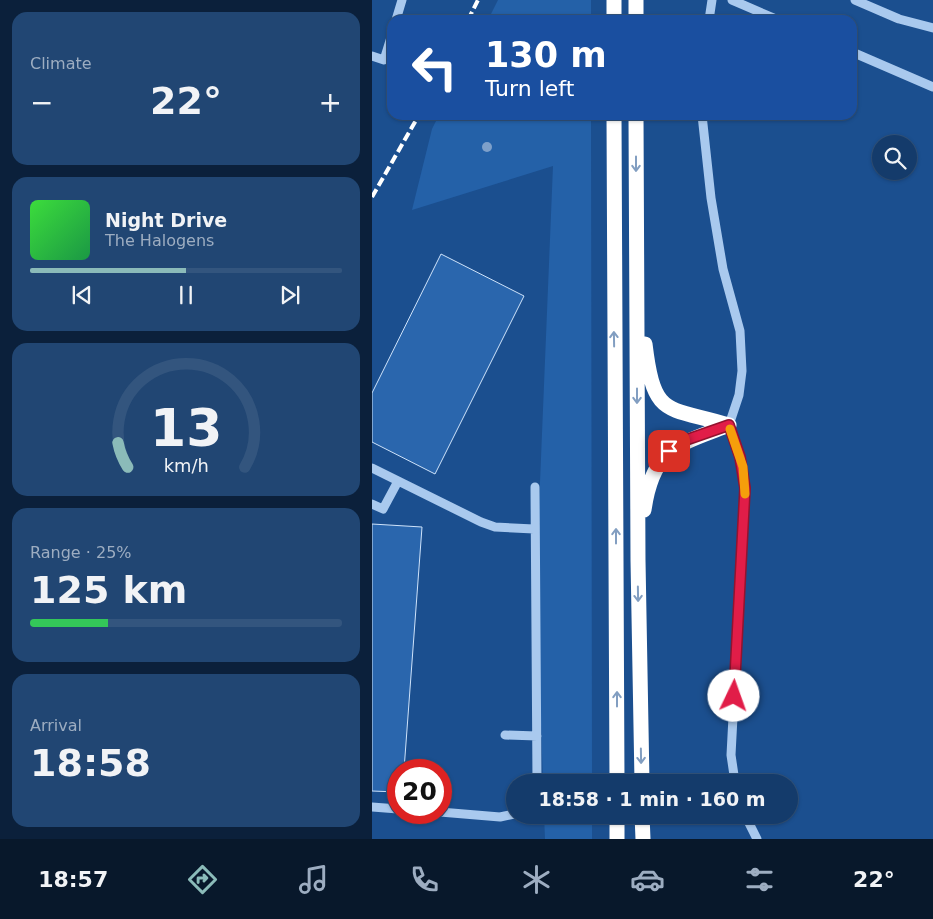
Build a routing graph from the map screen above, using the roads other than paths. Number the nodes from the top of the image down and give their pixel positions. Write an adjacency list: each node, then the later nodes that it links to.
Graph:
1 (402, 0): 7 (lane)
2 (614, 0): 8 (highway)
3 (636, 0): 9 (highway)
4 (712, 0): 10 (lane)
5 (732, 0): 11 (lane)
6 (855, 0): 12 (lane)
7 (398, 15)
8 (614, 15)
9 (636, 15)
10 (710, 15)
11 (766, 15)
12 (932, 28)
13 (387, 50): 15 (lane)
14 (857, 54): 16 (lane)
15 (372, 56)
16 (932, 87)
17 (614, 120): 31 (highway, one-way to 17)
18 (636, 120): 20 (highway, one-way to 20)
19 (703, 120): 21 (lane)
20 (636, 263): 21 (highway); 27 (highway, one-way to 27)
21 (729, 425): 27 (highway); 33 (lane)
22 (372, 468): 23 (lane)
23 (398, 481): 25 (lane); 26 (lane)
24 (535, 487): 26 (lane)
25 (372, 504)
26 (534, 528): 29 (lane)
27 (638, 560): 32 (highway, one-way to 32)
28 (505, 735): 29 (lane)
29 (537, 736): 30 (lane)
30 (537, 774)
31 (617, 774)
32 (642, 774)
33 (734, 774)
34 (372, 807): 35 (lane)
35 (387, 808)
36 (452, 813): 37 (lane)
37 (506, 816)
38 (617, 824): 41 (highway)
39 (642, 824): 42 (highway)
40 (749, 824): 43 (lane)
41 (617, 839)
42 (643, 839)
43 (757, 839)

